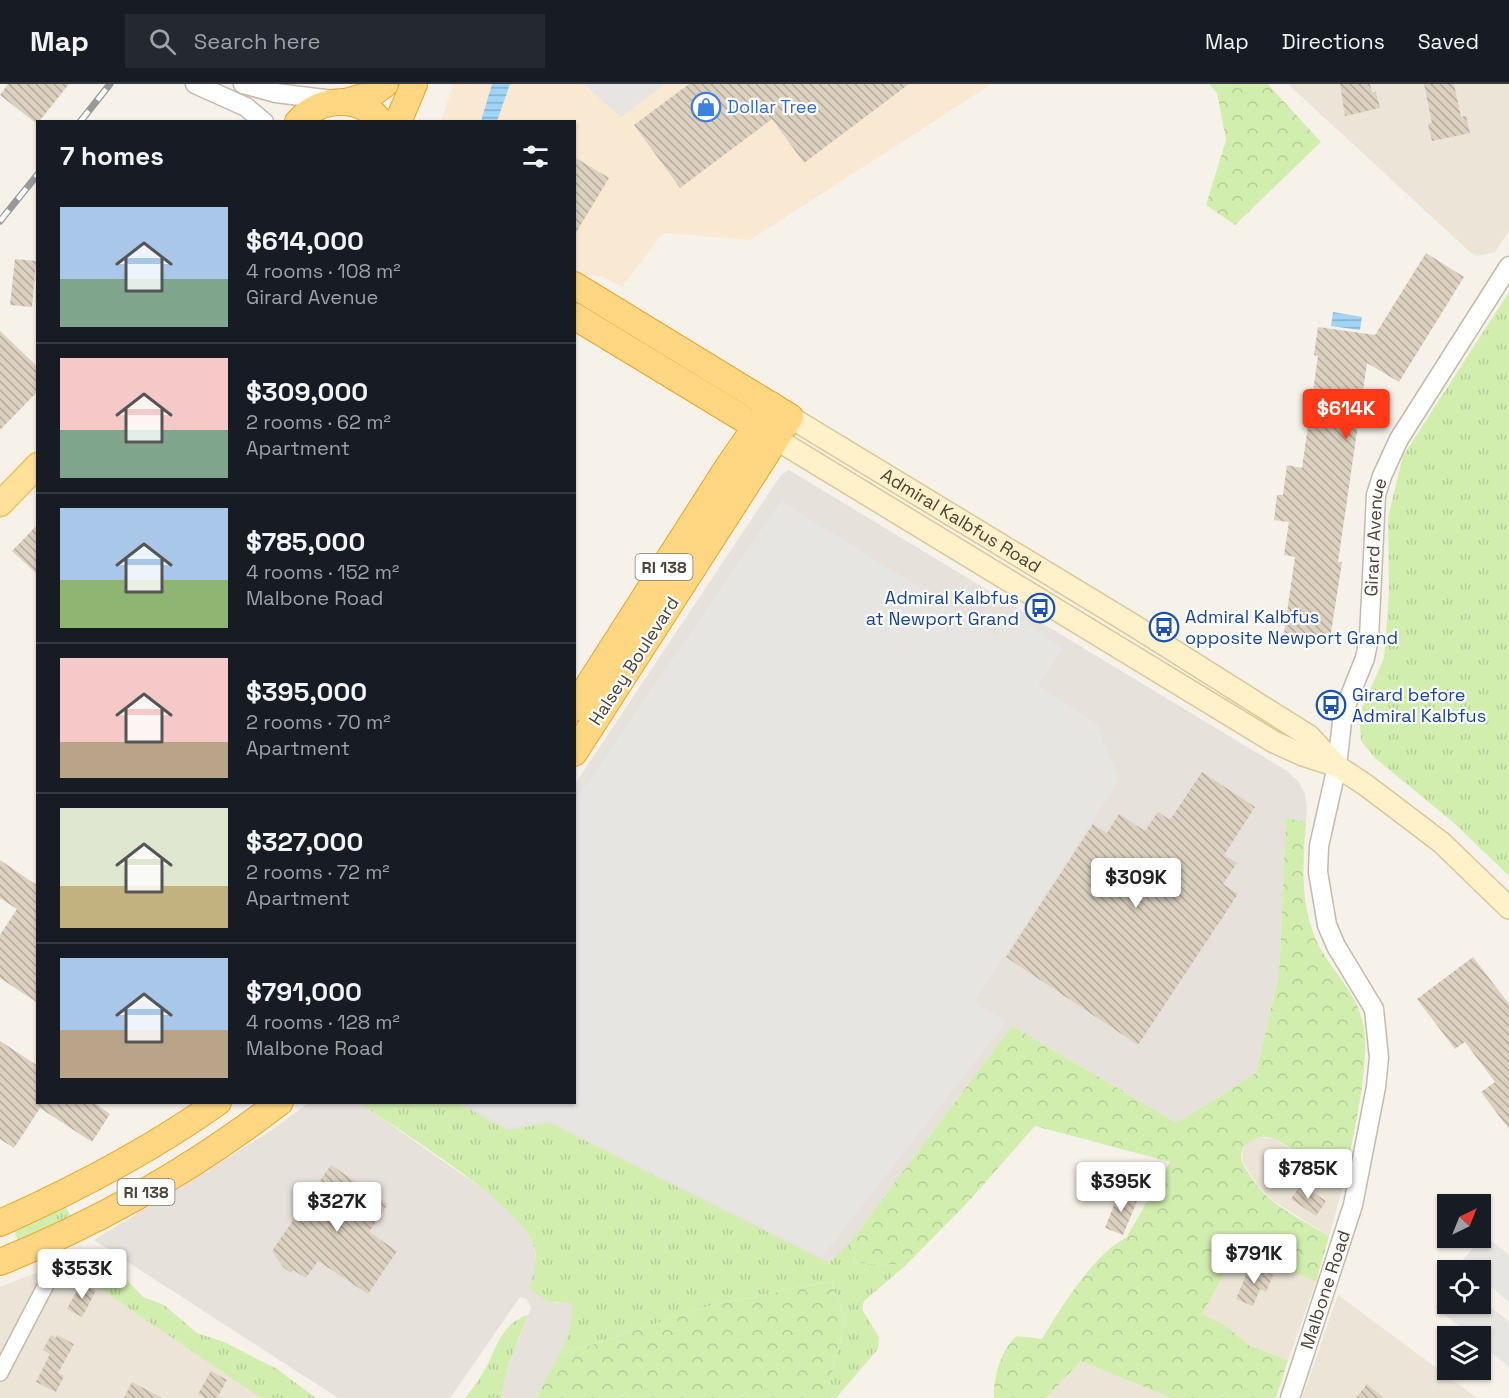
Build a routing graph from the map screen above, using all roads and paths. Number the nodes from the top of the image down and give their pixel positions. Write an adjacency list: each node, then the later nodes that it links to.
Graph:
1 (195, 84): 7 (street)
2 (243, 84): 5 (street)
3 (386, 84): 5 (highway)
4 (414, 84): 6 (highway)
5 (349, 101): 6 (highway); 8 (highway)
6 (397, 118)
7 (262, 120)
8 (301, 120)
9 (1509, 266): 18 (street, Girard Avenue)
10 (576, 286): 12 (highway, Admiral Kalbfus Road)
11 (576, 317): 13 (highway, Admiral Kalbfus Road)
12 (781, 411): 13 (highway); 18 (main road, Admiral Kalbfus Road)
13 (766, 433): 16 (highway, Halsey Boulevard / RI 138); 17 (highway, Halsey Boulevard / RI 138); 18 (main road, Admiral Kalbfus Road)
14 (36, 467): 15 (main road)
15 (0, 504)
16 (576, 705)
17 (576, 750)
18 (1337, 766): 19 (main road, Admiral Kalbfus Road); 26 (street, Malbone Road)
19 (1509, 908)
20 (215, 1104): 22 (highway, RI 138)
21 (277, 1104): 23 (highway, RI 138)
22 (0, 1223)
23 (0, 1262)
24 (51, 1275): 25 (street)
25 (0, 1373)
26 (1290, 1398)

